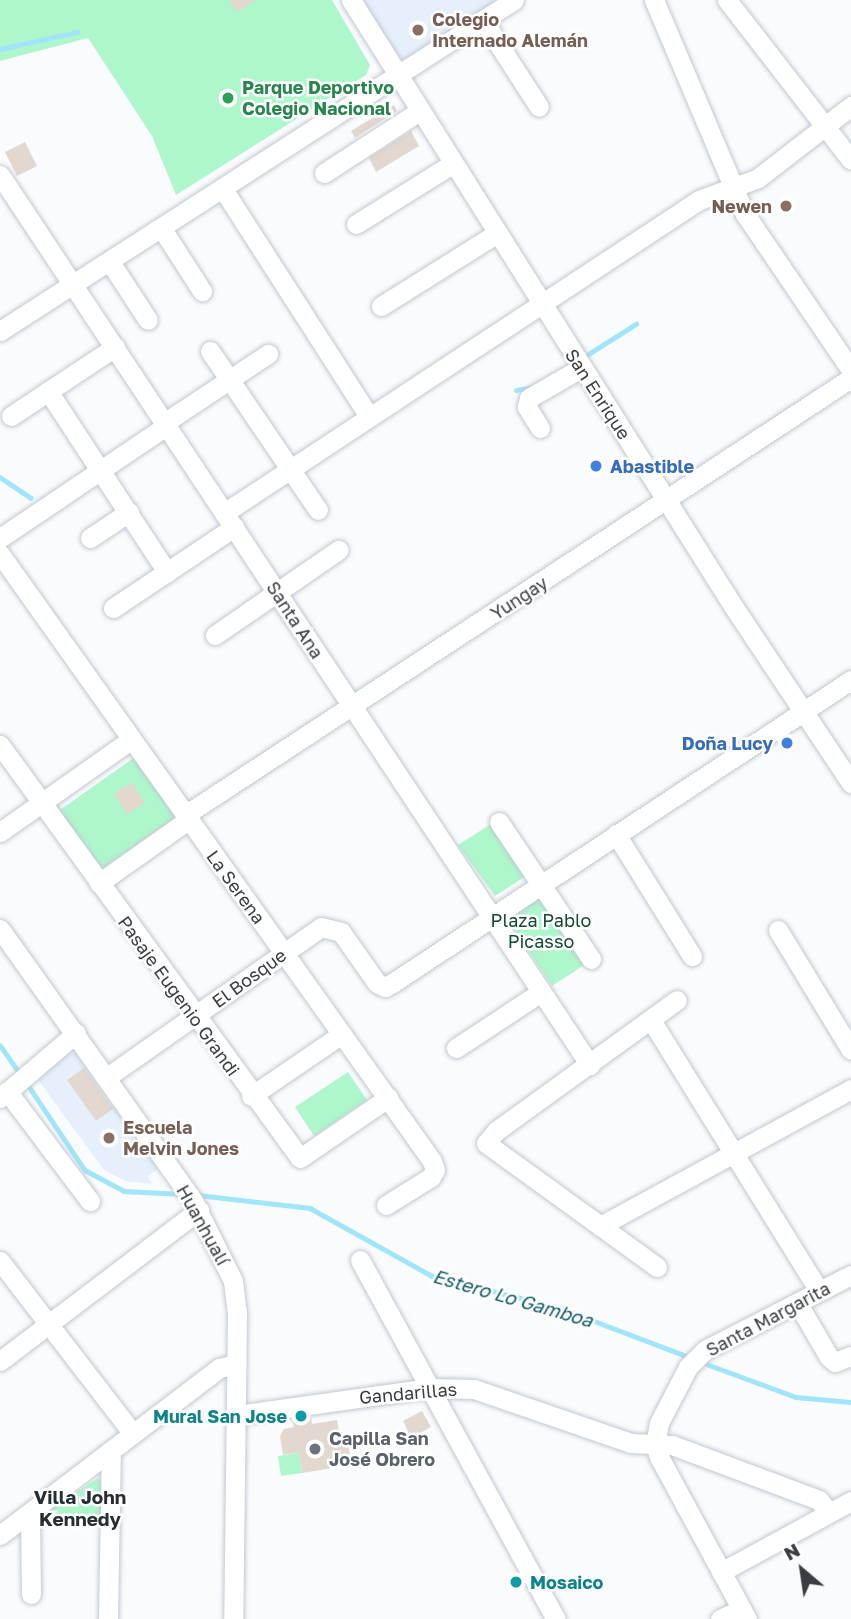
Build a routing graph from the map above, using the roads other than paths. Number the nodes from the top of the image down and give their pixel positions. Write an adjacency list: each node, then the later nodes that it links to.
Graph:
1 (351, 0): 6 (street, San Enrique)
2 (514, 0): 5 (street)
3 (654, 0): 16 (street)
4 (727, 0): 10 (street)
5 (483, 20): 6 (street); 8 (street)
6 (395, 76): 9 (street, San Enrique); 15 (street)
7 (851, 106): 10 (street)
8 (539, 107)
9 (418, 112): 12 (street, San Enrique); 13 (street)
10 (825, 126): 11 (street); 16 (street)
11 (851, 160)
12 (452, 164): 17 (street); 19 (street, San Enrique)
13 (324, 173)
14 (0, 176): 21 (street, Santa Ana)
15 (223, 189): 18 (street); 36 (street)
16 (733, 189): 23 (street); 31 (street)
17 (356, 224)
18 (162, 229): 20 (street); 22 (street)
19 (496, 234): 23 (street, San Enrique); 24 (street)
20 (110, 262): 21 (street); 25 (street)
21 (73, 286): 26 (street); 27 (street, Santa Ana)
22 (202, 291)
23 (541, 304): 30 (street, San Enrique); 36 (street)
24 (381, 306)
25 (148, 320)
26 (0, 331)
27 (115, 347): 34 (street); 37 (street, Santa Ana)
28 (210, 351): 33 (street)
29 (268, 354): 33 (street)
30 (581, 368): 38 (street); 41 (street, San Enrique)
31 (851, 370)
32 (851, 378): 41 (street, Yungay)
33 (228, 380): 37 (street); 40 (street)
34 (48, 391): 35 (street); 39 (street)
35 (10, 416)
36 (369, 416): 40 (street)
37 (165, 424): 39 (street); 44 (street, Santa Ana)
38 (540, 428)
39 (102, 469): 43 (street); 45 (street)
40 (289, 470): 42 (street); 44 (street)
41 (666, 499): 54 (street, Yungay); 55 (street, San Enrique)
42 (318, 510)
43 (129, 512): 46 (street); 49 (street)
44 (229, 520): 49 (street); 50 (street, Santa Ana)
45 (0, 538)
46 (90, 538)
47 (338, 550): 50 (street)
48 (0, 554): 56 (street, La Serena)
49 (167, 572): 51 (street)
50 (276, 590): 52 (street); 54 (street, Santa Ana)
51 (113, 608)
52 (215, 635)
53 (851, 680): 55 (street)
54 (354, 708): 60 (street, Yungay); 66 (street, Santa Ana)
55 (802, 713): 58 (street, San Enrique); 63 (street)
56 (132, 739): 59 (street); 60 (street, La Serena)
57 (0, 745): 59 (street, Pasaje Eugenio Grandi)
58 (851, 783)
59 (41, 803): 62 (street); 64 (street, Pasaje Eugenio Grandi)
60 (187, 818): 64 (street, Yungay); 69 (street, La Serena)
61 (499, 822): 65 (street)
62 (0, 832)
63 (617, 834): 65 (street); 70 (street)
64 (99, 883): 74 (street, Pasaje Eugenio Grandi)
65 (541, 883): 66 (street); 71 (street)
66 (491, 917): 69 (street, El Bosque); 72 (street, Santa Ana)
67 (0, 929): 76 (street, Huanhualí)
68 (778, 930): 79 (street)
69 (283, 953): 74 (street, El Bosque); 77 (street, La Serena)
70 (692, 956)
71 (591, 959)
72 (541, 992): 78 (street); 80 (street, Santa Ana)
73 (677, 1000): 75 (street)
74 (194, 1017): 81 (street, El Bosque); 84 (street, Pasaje Eugenio Grandi)
75 (650, 1020): 80 (street); 86 (street)
76 (76, 1033): 81 (street, Huanhualí); 83 (street)
77 (342, 1034): 84 (street); 85 (street, La Serena)
78 (456, 1048)
79 (851, 1050)
80 (590, 1065): 90 (street)
81 (107, 1077): 89 (street, Huanhualí)
82 (851, 1089): 86 (street)
83 (7, 1092): 87 (street)
84 (251, 1096): 85 (street, Pasaje Eugenio Grandi)
85 (388, 1098): 88 (street, La Serena)
86 (733, 1153): 90 (street); 95 (street)
87 (90, 1201)
88 (386, 1205)
89 (196, 1206): 97 (street); 100 (street, Huanhualí)
90 (600, 1226): 93 (street)
91 (360, 1260): 101 (street)
92 (0, 1261): 97 (street)
93 (657, 1267)
94 (851, 1275): 95 (street, Santa Margarita)
95 (819, 1292): 96 (street, Santa Margarita)
96 (798, 1304): 98 (street); 104 (street, Santa Margarita)
97 (49, 1323): 99 (street); 103 (street)
98 (851, 1356)
99 (0, 1361)
100 (237, 1364): 102 (street, Huanhualí); 103 (street)
101 (430, 1388): 102 (street, Gandarillas); 104 (street, Gandarillas); 115 (street)
102 (237, 1415): 114 (street, Huanhualí)
103 (133, 1434): 105 (street)
104 (655, 1444): 108 (street, Gandarillas); 110 (street)
105 (111, 1453): 107 (street); 113 (street)
106 (851, 1501): 108 (street)
107 (30, 1513): 109 (street); 111 (street)
108 (829, 1513): 110 (street)
109 (0, 1535)
110 (721, 1572): 112 (street)
111 (31, 1594)
112 (744, 1614): 116 (street)
113 (108, 1619)
114 (233, 1619)
115 (556, 1619)
116 (720, 1619)

